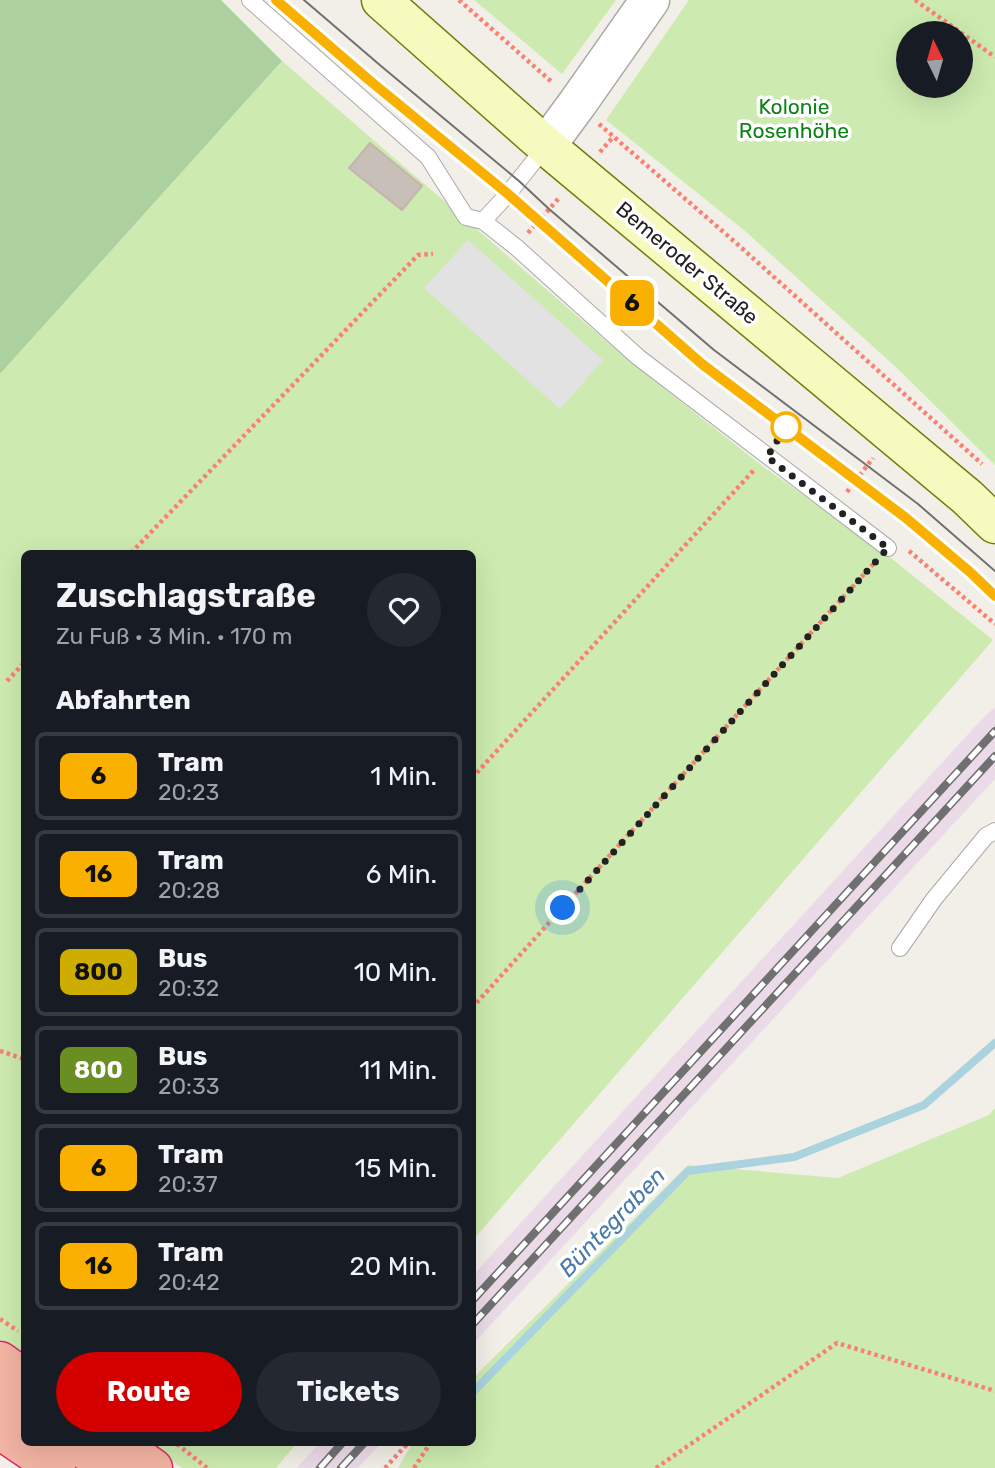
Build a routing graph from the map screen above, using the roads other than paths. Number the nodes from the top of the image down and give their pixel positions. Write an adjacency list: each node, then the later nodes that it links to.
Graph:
1 (250, 0): 5 (lane)
2 (381, 0): 4 (main road, Bemeroder Straße)
3 (650, 0): 4 (street)
4 (546, 146): 5 (lane); 6 (main road, Bemeroder Straße)
5 (484, 220): 7 (lane)
6 (995, 524)
7 (888, 548)
8 (995, 831): 9 (lane)
9 (900, 948)
10 (0, 1361): 11 (highway)
11 (21, 1376)
12 (0, 1400): 13 (highway)
13 (21, 1412)
14 (0, 1430): 15 (highway)
15 (21, 1444)
16 (24, 1446): 19 (highway)
17 (78, 1446): 20 (highway)
18 (122, 1446): 21 (highway)
19 (56, 1468)
20 (115, 1468)
21 (153, 1468)

